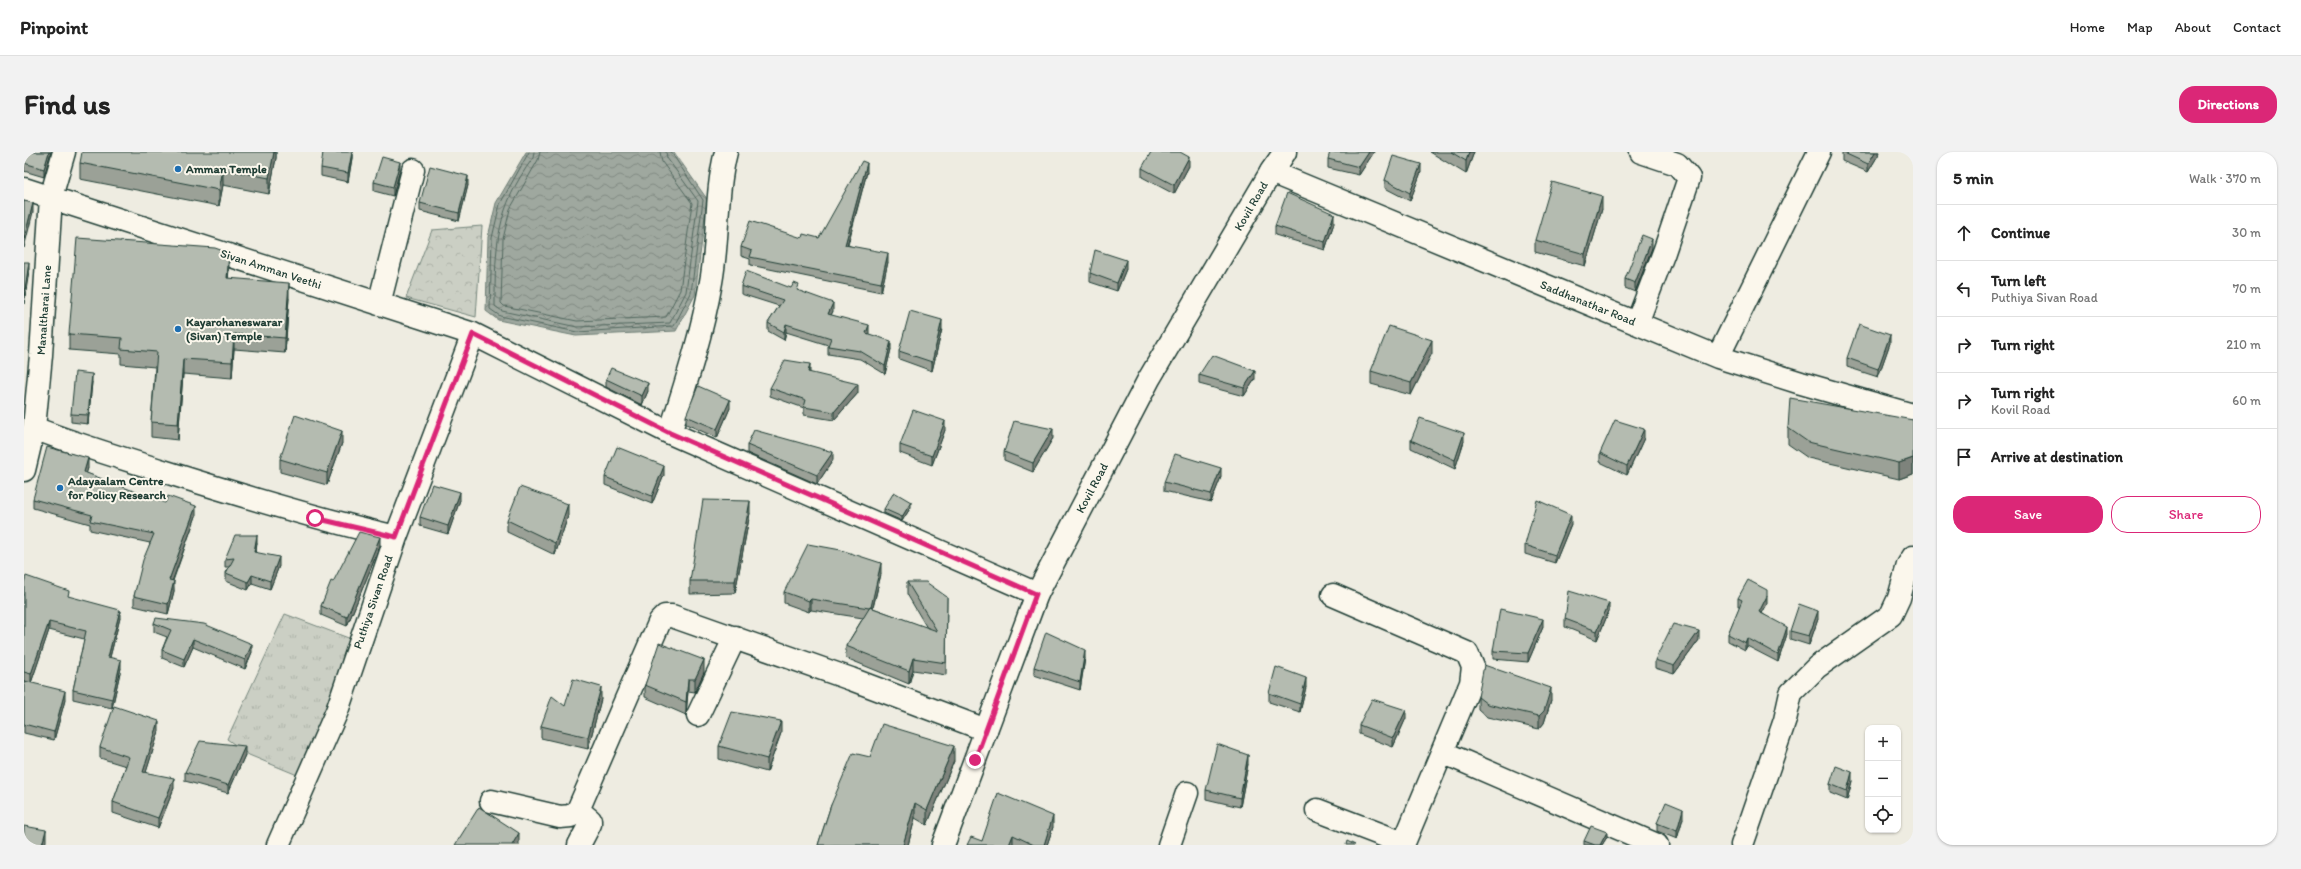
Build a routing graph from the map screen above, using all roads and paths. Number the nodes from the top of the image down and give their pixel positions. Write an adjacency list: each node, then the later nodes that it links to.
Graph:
1 (64, 152): 9 (street, Manaltharai Lane)
2 (726, 152): 16 (street)
3 (1286, 152): 7 (street, Kovil Road)
4 (1641, 152): 11 (street)
5 (1819, 152): 13 (street)
6 (413, 170): 10 (street)
7 (1271, 172): 11 (street, Saddhanathar Road); 20 (street, Kovil Road)
8 (24, 189): 9 (street, Sivan Amman Veethi)
9 (51, 197): 10 (street, Sivan Amman Veethi); 15 (street, Manaltharai Lane)
10 (379, 304): 12 (street, Sivan Amman Veethi)
11 (1637, 323): 13 (street, Saddhanathar Road)
12 (473, 334): 16 (street, Sivan Amman Veethi); 18 (street, Puthiya Sivan Road)
13 (1718, 357): 14 (street, Saddhanathar Road)
14 (1913, 415)
15 (34, 428): 17 (street, Manaltharai Lane); 18 (street)
16 (670, 433): 20 (street, Sivan Amman Veethi)
17 (24, 470)
18 (396, 537): 31 (street, Puthiya Sivan Road)
19 (1913, 557): 36 (street)
20 (1036, 594): 24 (street, Kovil Road)
21 (1333, 595): 25 (street)
22 (735, 637): 23 (street); 24 (street); 28 (street)
23 (698, 715)
24 (986, 730): 33 (street, Kovil Road)
25 (1442, 752): 30 (street); 35 (street)
26 (1187, 793): 34 (street)
27 (491, 801): 28 (street)
28 (578, 810): 32 (street)
29 (1317, 810): 30 (street)
30 (1403, 844)
31 (278, 845)
32 (578, 845)
33 (943, 845)
34 (1169, 845)
35 (1658, 845)
36 (1742, 845)

